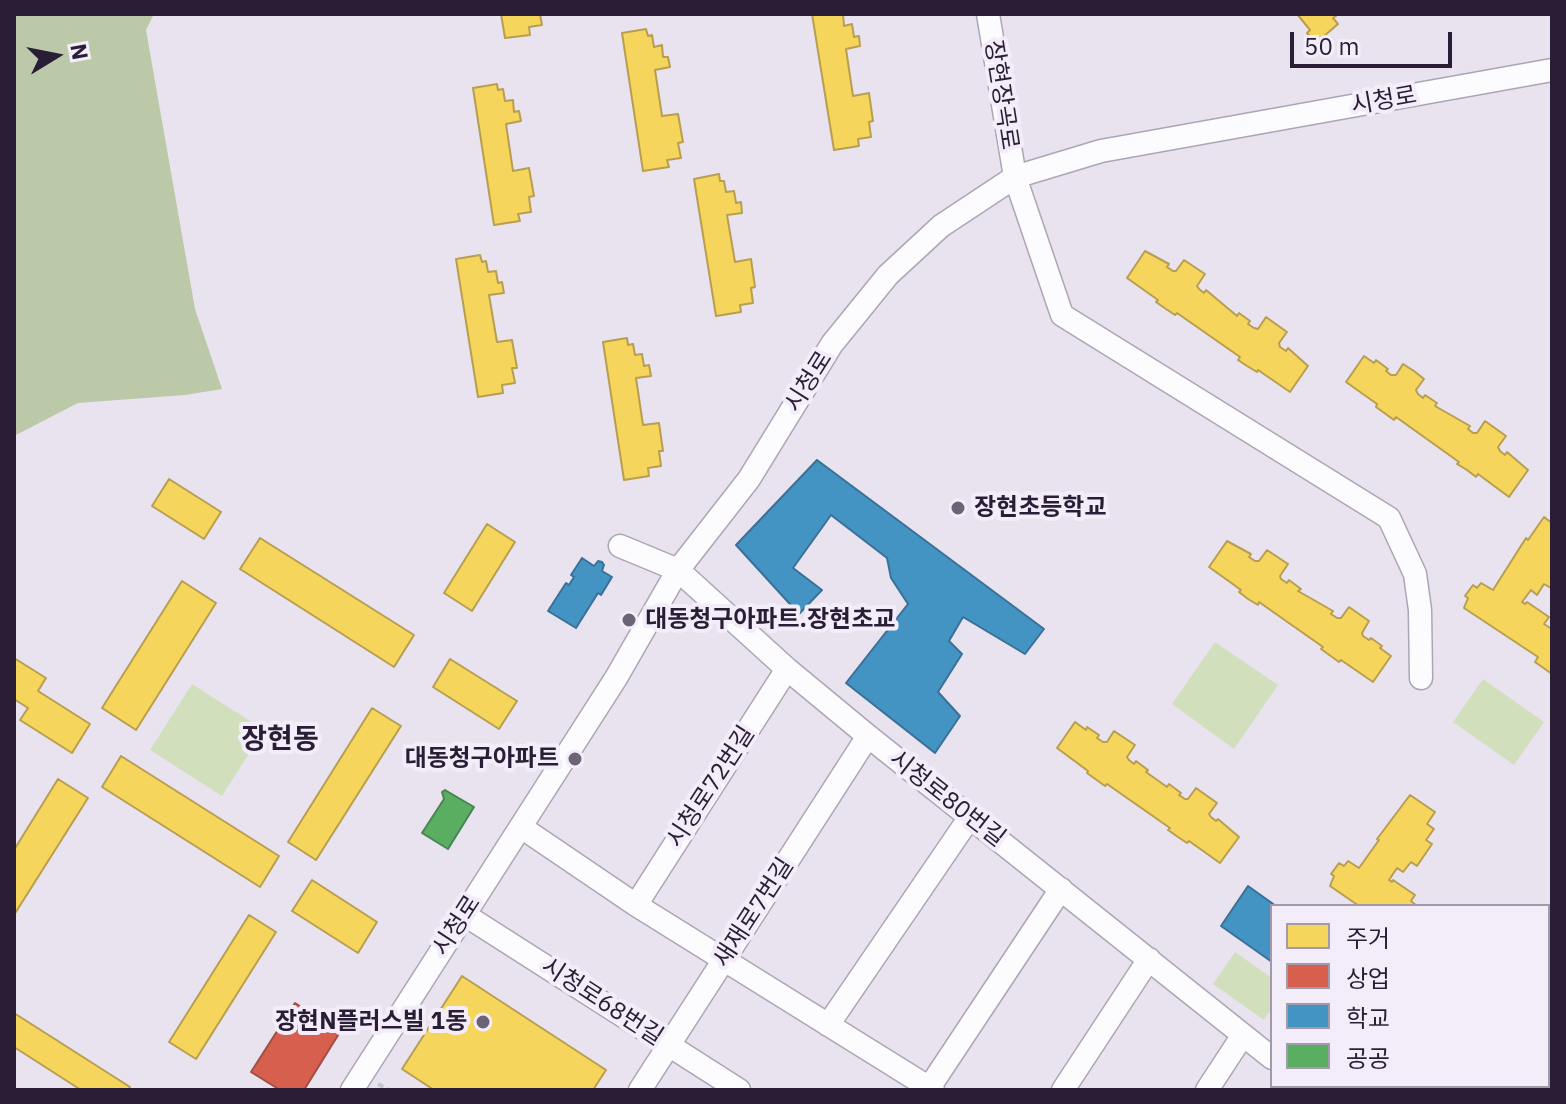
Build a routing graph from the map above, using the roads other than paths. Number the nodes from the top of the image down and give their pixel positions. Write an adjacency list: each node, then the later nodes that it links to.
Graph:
1 (988, 14): 3 (street, 장현장곡로)
2 (1552, 70): 3 (street, 시청로)
3 (1015, 177): 5 (street, 시청로); 7 (street, 장현장곡로)
4 (620, 546): 5 (street, 시청로80번길)
5 (678, 570): 6 (street, 시청로80번길); 10 (street, 시청로)
6 (787, 669): 8 (street, 시청로80번길); 12 (street, 시청로72번길)
7 (1421, 678)
8 (868, 736): 9 (street, 시청로80번길); 15 (street, 새재로7번길)
9 (970, 817): 11 (street, 시청로80번길); 16 (street)
10 (521, 827): 12 (street); 13 (street, 시청로)
11 (1061, 889): 14 (street, 시청로80번길); 20 (street)
12 (636, 905): 15 (street)
13 (465, 915): 18 (street, 시청로68번길); 21 (street, 시청로)
14 (1149, 959): 17 (street, 시청로80번길); 24 (street)
15 (724, 961): 16 (street); 18 (street, 새재로7번길)
16 (828, 1025): 20 (street)
17 (1243, 1035): 19 (street, 시청로80번길); 25 (street)
18 (668, 1044): 22 (street, 새재로7번길); 23 (street, 시청로68번길)
19 (1270, 1056)
20 (931, 1089)
21 (352, 1090)
22 (640, 1090)
23 (739, 1090)
24 (1063, 1090)
25 (1207, 1090)

